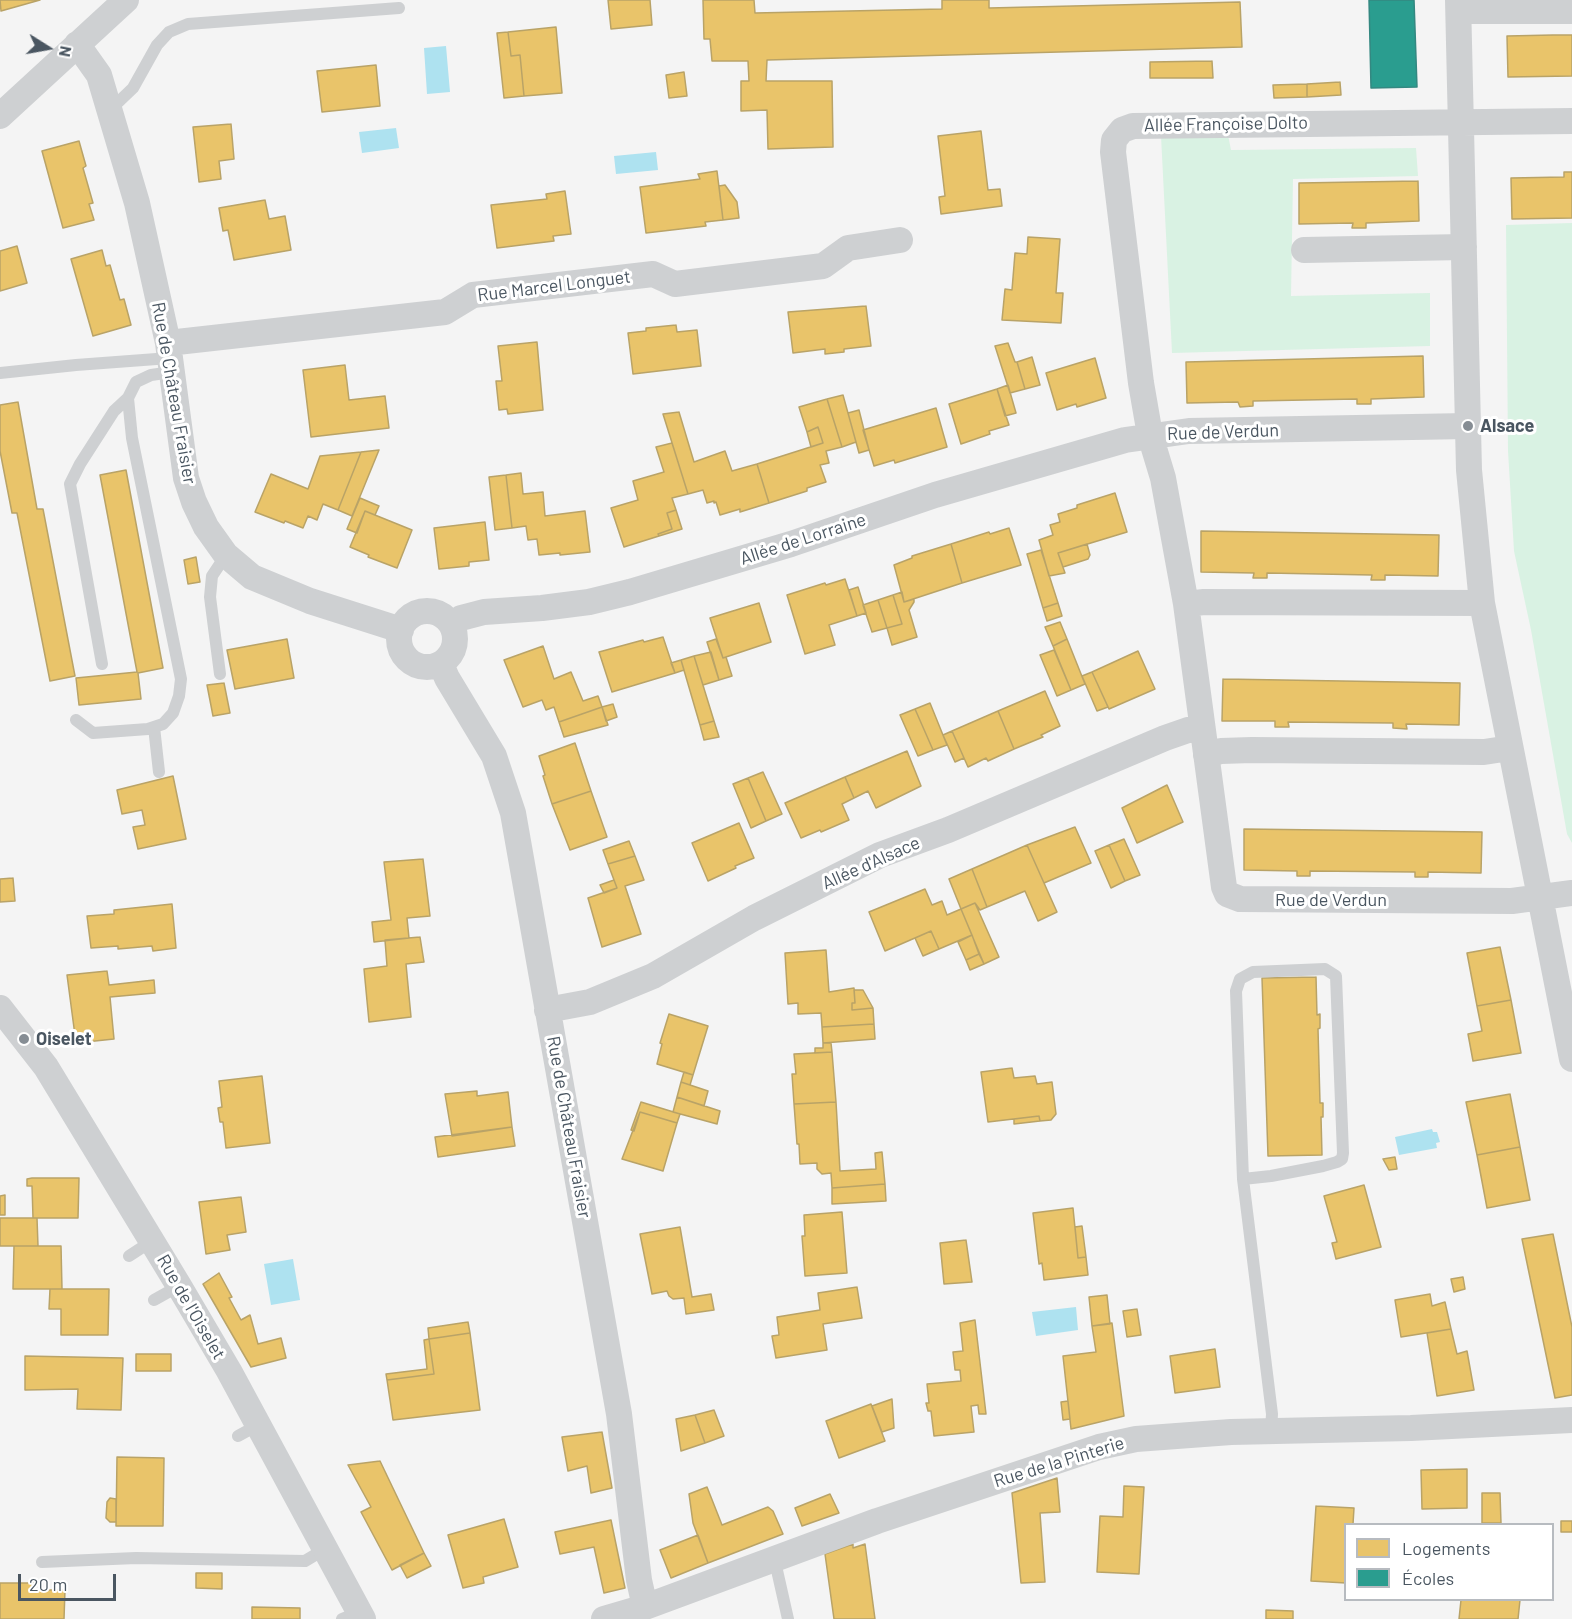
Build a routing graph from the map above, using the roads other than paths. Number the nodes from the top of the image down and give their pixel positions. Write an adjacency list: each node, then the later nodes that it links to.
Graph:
1 (126, 0): 5 (street)
2 (1458, 6): 4 (street); 9 (street)
3 (399, 9): 6 (lane)
4 (1572, 11)
5 (77, 44): 6 (street, Rue de Château Fraisier); 7 (street)
6 (110, 110): 13 (street, Rue de Château Fraisier)
7 (0, 116)
8 (1572, 121): 9 (street)
9 (1462, 123): 11 (street); 17 (street, Allée Françoise Dolto)
10 (900, 240): 13 (street, Rue Marcel Longuet)
11 (1464, 247): 12 (street); 16 (street)
12 (1304, 250)
13 (170, 358): 14 (lane); 15 (lane); 18 (street, Rue de Château Fraisier)
14 (0, 373)
15 (128, 398): 23 (lane); 27 (lane)
16 (1468, 426): 17 (street, Rue de Verdun); 19 (street)
17 (1150, 435): 20 (street, Rue de Verdun); 21 (street, Allée de Lorraine)
18 (226, 555): 22 (street, Rue de Château Fraisier); 25 (lane)
19 (1482, 603): 20 (street); 29 (street)
20 (1186, 604): 28 (street, Rue de Verdun)
21 (453, 625): 22 (street); 24 (street)
22 (401, 630): 24 (street)
23 (102, 664)
24 (441, 664): 35 (street, Rue de Château Fraisier)
25 (220, 674)
26 (76, 720): 27 (lane)
27 (154, 727): 31 (lane)
28 (1201, 729): 30 (street, Rue de Verdun); 35 (street, Allée d'Alsace)
29 (1510, 748): 30 (street); 33 (street)
30 (1206, 754): 33 (street, Rue de Verdun)
31 (159, 772)
32 (1572, 893): 33 (street, Rue de Verdun)
33 (1540, 897): 36 (street)
34 (0, 1008): 38 (street, Rue de l'Oiselet)
35 (548, 1010): 47 (street, Rue de Château Fraisier)
36 (1572, 1059)
37 (1243, 1179): 37 (lane); 43 (lane)
38 (152, 1241): 39 (lane); 40 (street, Rue de l'Oiselet)
39 (129, 1256)
40 (179, 1286): 41 (lane); 44 (street, Rue de l'Oiselet)
41 (154, 1300)
42 (1572, 1420): 43 (street, Rue de la Pinterie)
43 (1271, 1431): 45 (street, Rue de la Pinterie)
44 (325, 1549): 46 (lane); 48 (street, Rue de l'Oiselet)
45 (774, 1557): 47 (street, Rue de la Pinterie); 50 (lane)
46 (42, 1562)
47 (637, 1612): 49 (street, Rue de la Pinterie)
48 (355, 1617)
49 (604, 1619)
50 (788, 1619)

